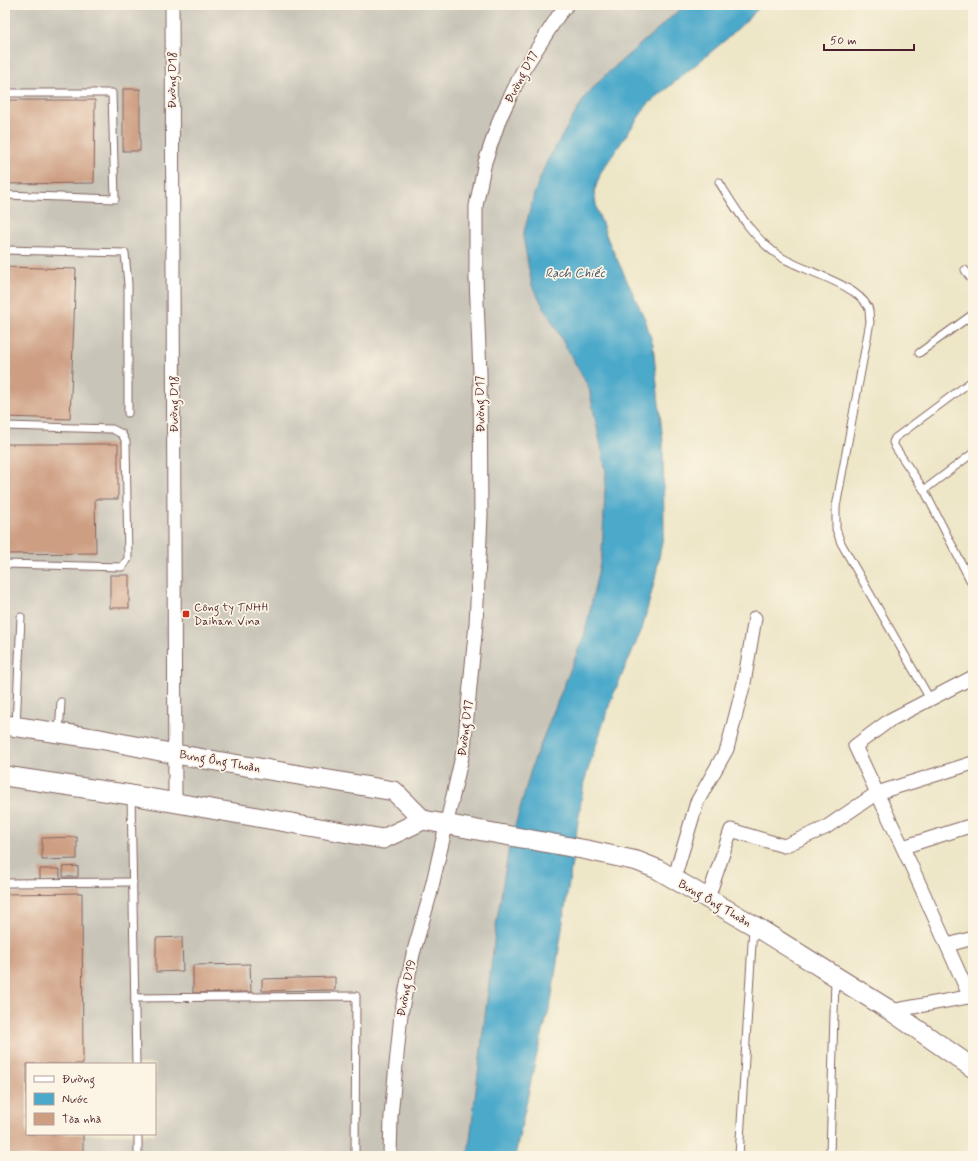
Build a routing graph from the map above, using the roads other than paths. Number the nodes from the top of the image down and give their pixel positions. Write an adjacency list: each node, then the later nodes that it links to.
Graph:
1 (172, 5): 25 (street, Đường D18)
2 (567, 5): 32 (street, Đường D17)
3 (5, 93): 5 (lane)
4 (719, 182): 21 (lane)
5 (5, 195)
6 (5, 250): 12 (lane)
7 (965, 270): 8 (lane)
8 (973, 282)
9 (973, 314): 10 (lane)
10 (919, 353)
11 (973, 380): 15 (lane)
12 (128, 414)
13 (5, 426): 16 (lane)
14 (973, 453): 15 (lane)
15 (924, 490): 17 (lane)
16 (5, 564)
17 (973, 586)
18 (21, 617): 23 (lane)
19 (755, 618): 35 (street)
20 (973, 677): 21 (street)
21 (930, 699): 28 (street)
22 (62, 702): 24 (lane)
23 (11, 726): 24 (street, Bưng Ông Thoàn)
24 (59, 733): 25 (street, Bưng Ông Thoàn)
25 (175, 754): 30 (street, Đường D18); 31 (street, Bưng Ông Thoàn)
26 (973, 764): 28 (street)
27 (5, 776): 29 (street)
28 (877, 792): 34 (street); 38 (street)
29 (131, 795): 30 (street); 36 (lane)
30 (175, 802): 31 (street)
31 (423, 820): 32 (street, Bưng Ông Thoàn)
32 (446, 824): 35 (street, Bưng Ông Thoàn); 51 (street, Đường D19)
33 (973, 825): 34 (street)
34 (902, 847): 41 (street)
35 (674, 879): 38 (street, Bưng Ông Thoàn)
36 (134, 882): 37 (lane); 44 (lane)
37 (5, 883)
38 (708, 898): 39 (street, Bưng Ông Thoàn)
39 (753, 925): 42 (street, Bưng Ông Thoàn); 52 (lane)
40 (973, 938): 41 (street)
41 (948, 945): 43 (street)
42 (836, 978): 45 (street, Bưng Ông Thoàn); 53 (lane)
43 (971, 997): 45 (street)
44 (135, 998): 46 (lane); 50 (lane)
45 (891, 1011): 47 (street, Bưng Ông Thoàn)
46 (136, 1063)
47 (973, 1068)
48 (138, 1135): 49 (lane)
49 (138, 1156)
50 (355, 1156)
51 (390, 1156)
52 (739, 1156)
53 (830, 1156)

